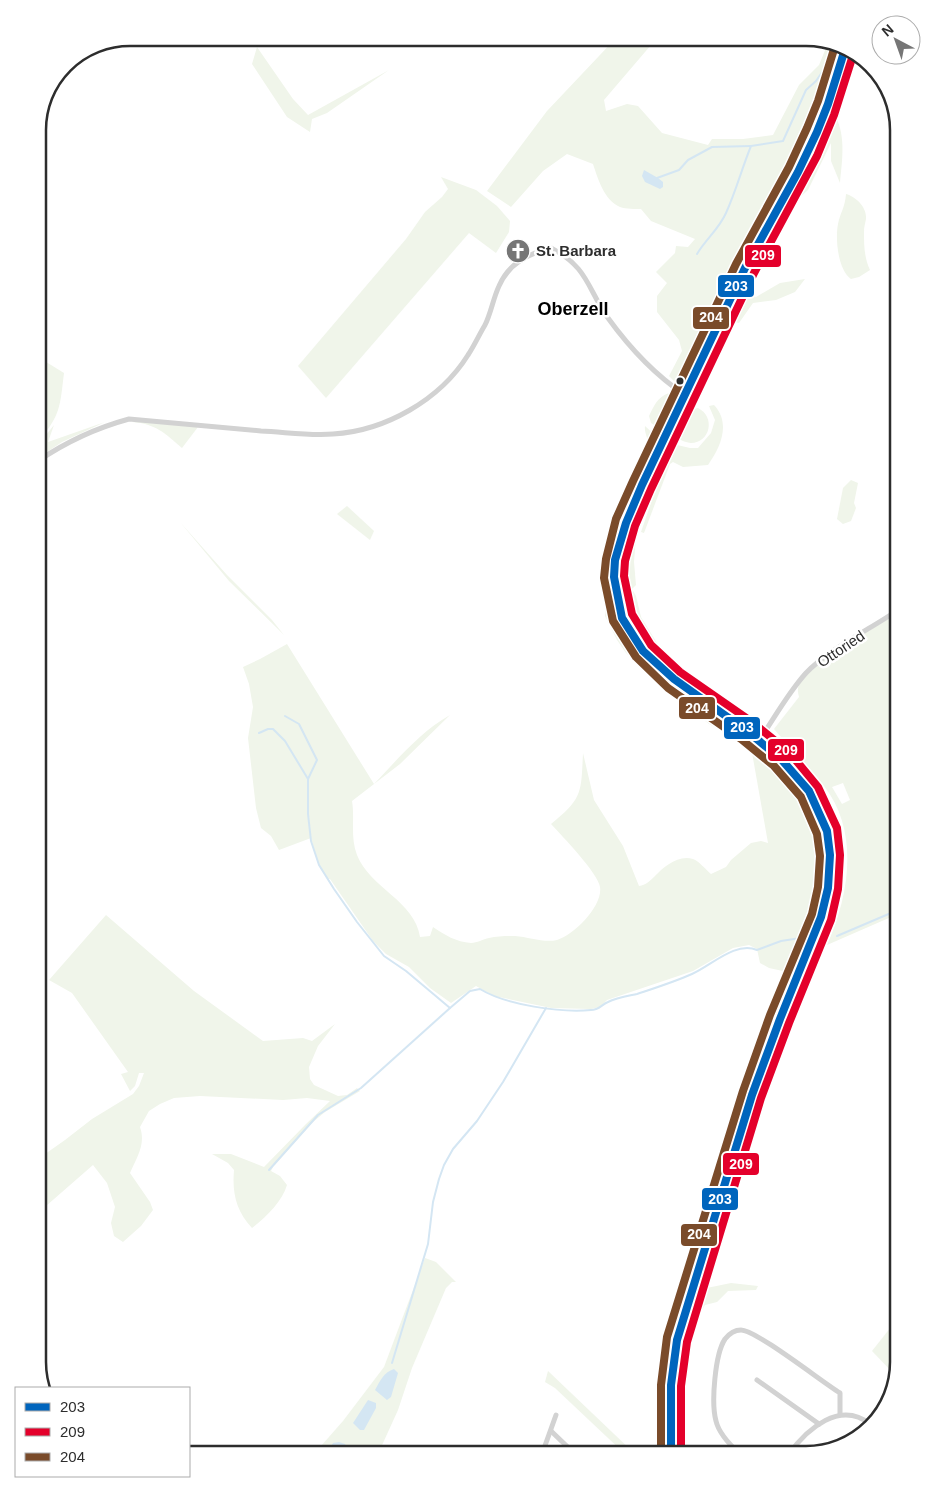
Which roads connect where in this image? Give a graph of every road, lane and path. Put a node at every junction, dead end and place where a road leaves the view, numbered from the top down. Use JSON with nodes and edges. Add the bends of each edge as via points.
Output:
{"nodes":[{"id":1,"x":843,"y":55,"type":"edge"},
{"id":2,"x":685,"y":394,"type":"junction"},
{"id":3,"x":46,"y":456,"type":"edge"},
{"id":4,"x":890,"y":615,"type":"edge"},
{"id":5,"x":760,"y":739,"type":"junction"},
{"id":6,"x":757,"y":1380,"type":"dead end"},
{"id":7,"x":556,"y":1415,"type":"dead end"},
{"id":8,"x":840,"y":1415,"type":"junction"},
{"id":9,"x":865,"y":1421,"type":"edge"},
{"id":10,"x":820,"y":1424,"type":"junction"},
{"id":11,"x":551,"y":1431,"type":"junction"},
{"id":12,"x":545,"y":1446,"type":"edge"},
{"id":13,"x":567,"y":1446,"type":"edge"},
{"id":14,"x":671,"y":1446,"type":"edge"},
{"id":15,"x":732,"y":1446,"type":"edge"},
{"id":16,"x":795,"y":1446,"type":"edge"}],
"edges":[{"from":1,"to":2,"type":"main road","via":[[810,146]]},
{"from":2,"to":3,"type":"street","via":[[668,383],[622,336],[580,269],[551,248],[527,255],[508,271],[468,356],[438,390],[405,414],[387,422],[355,431],[316,435],[129,419],[90,432]]},
{"from":2,"to":5,"type":"main road","via":[[625,525],[614,575],[616,599],[622,619],[645,654],[680,683]]},
{"from":4,"to":5,"type":"street","name":"Ottoried","via":[[808,672]]},
{"from":5,"to":14,"type":"main road","via":[[812,793],[821,813],[828,833],[831,862],[827,897],[764,1061],[677,1340],[671,1385]]},
{"from":6,"to":10,"type":"street"},
{"from":7,"to":11,"type":"street"},
{"from":8,"to":9,"type":"street","via":[[852,1415]]},
{"from":8,"to":10,"type":"street"},
{"from":8,"to":15,"type":"street","via":[[840,1393],[763,1339],[739,1330],[725,1339],[721,1348],[714,1399],[715,1420],[721,1434]]},
{"from":10,"to":16,"type":"street"},
{"from":11,"to":12,"type":"street"},
{"from":11,"to":13,"type":"street"}]}
